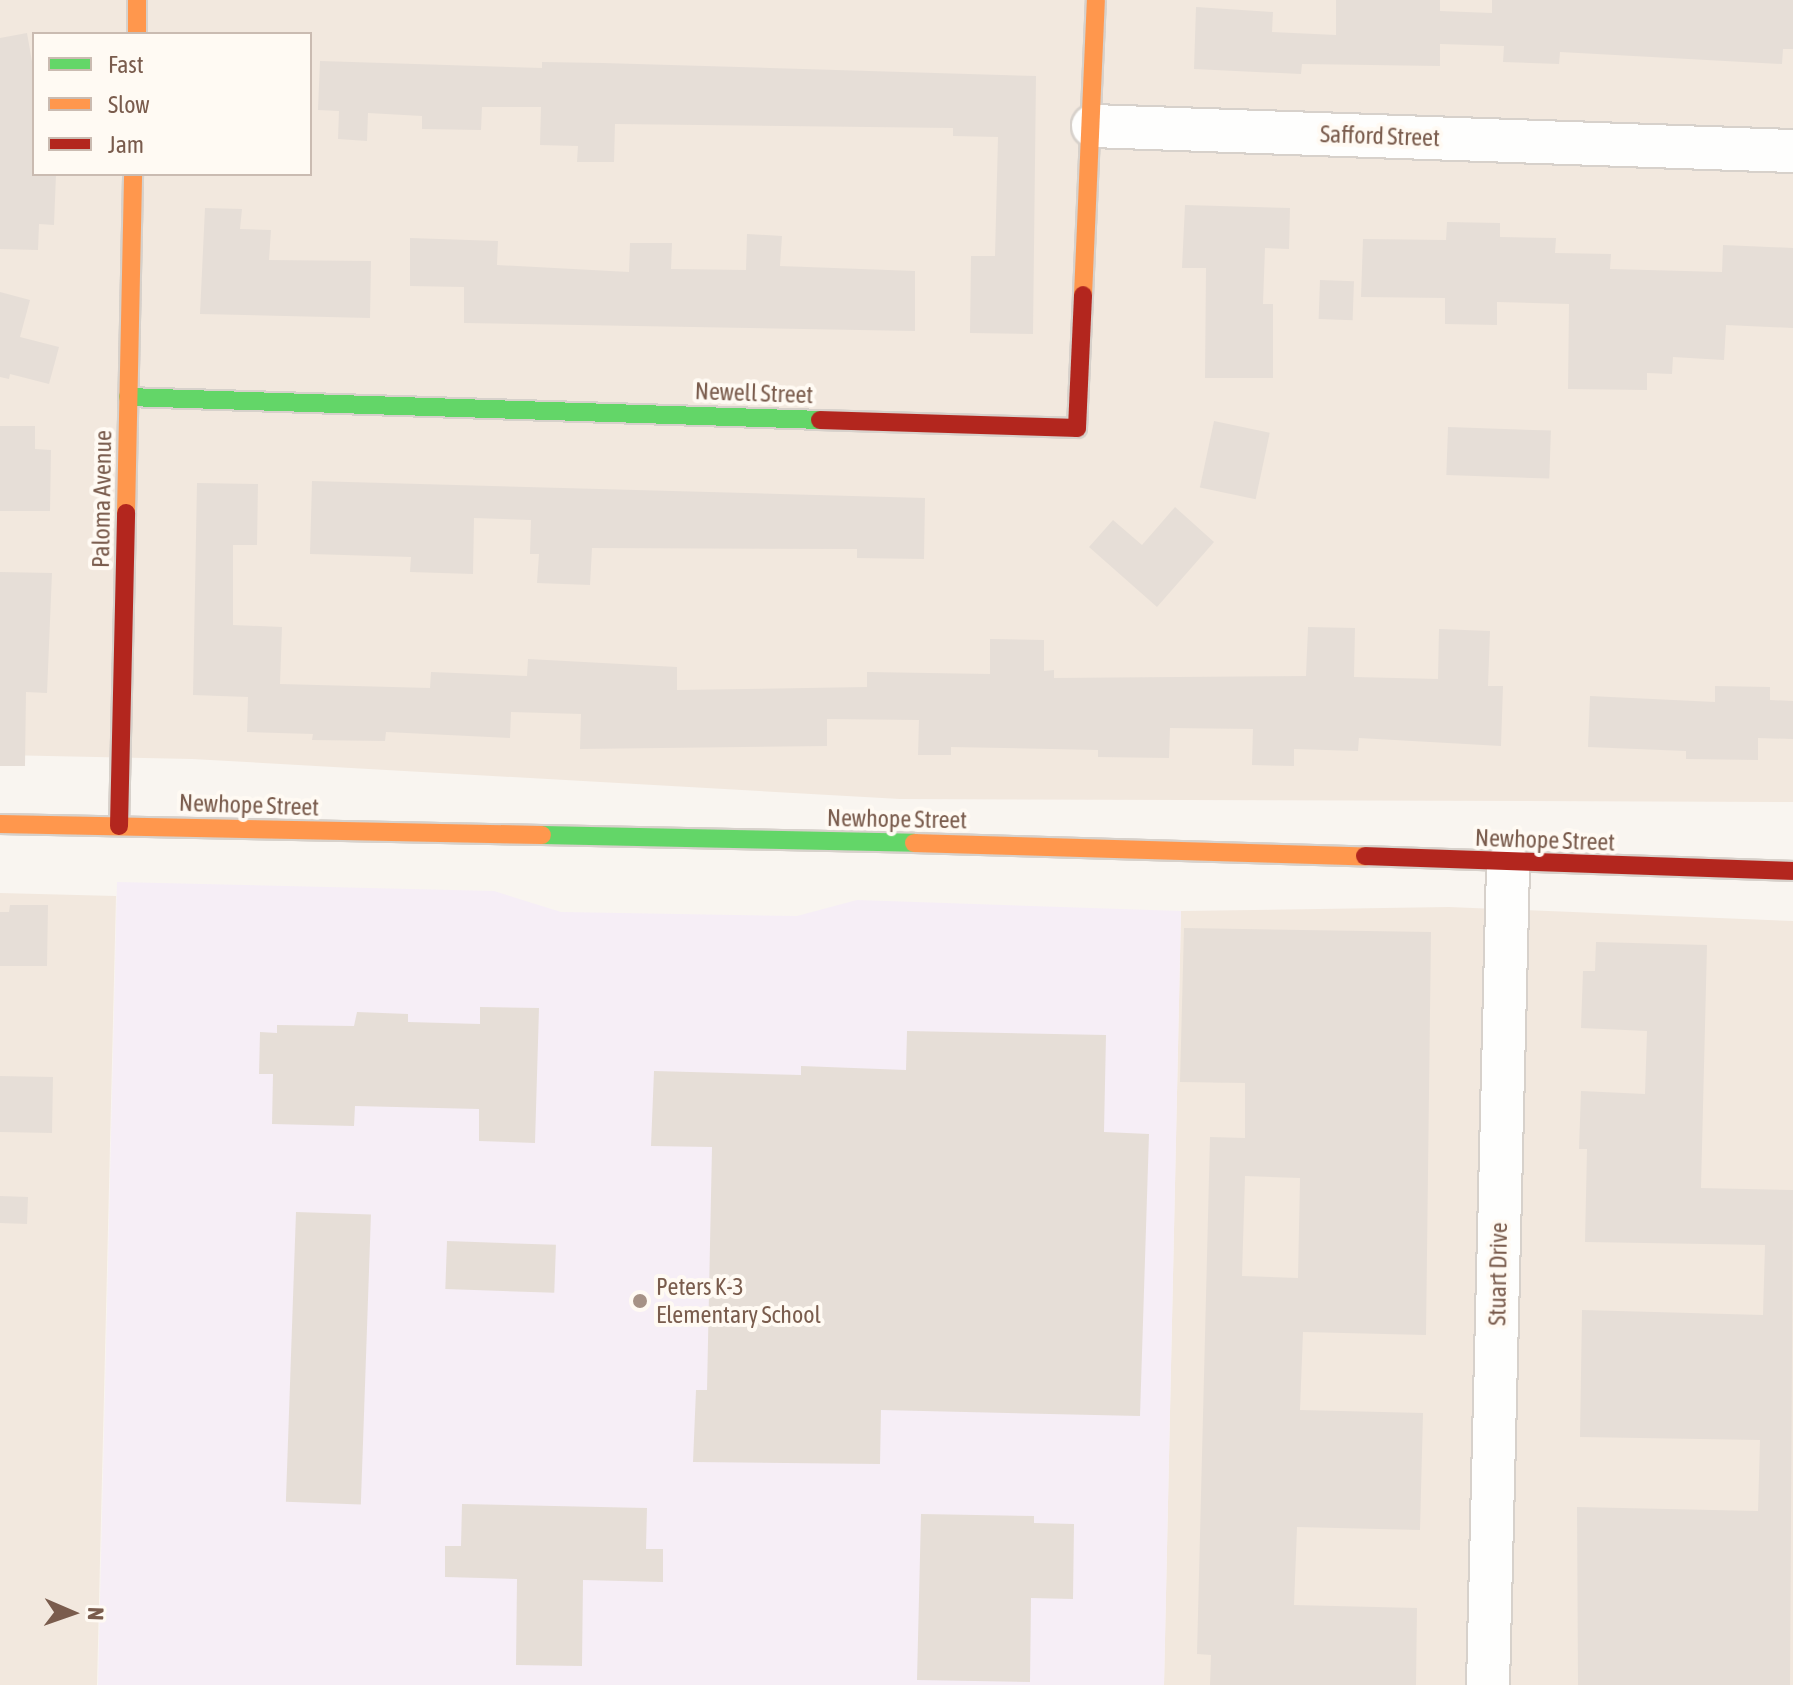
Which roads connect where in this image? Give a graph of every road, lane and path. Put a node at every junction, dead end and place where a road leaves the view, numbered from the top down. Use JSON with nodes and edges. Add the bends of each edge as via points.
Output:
{"nodes":[{"id":1,"x":137,"y":0,"type":"edge"},
{"id":2,"x":1096,"y":0,"type":"edge"},
{"id":3,"x":137,"y":32,"type":"edge"},
{"id":4,"x":1093,"y":126,"type":"junction"},
{"id":5,"x":1793,"y":151,"type":"edge"},
{"id":6,"x":133,"y":176,"type":"edge"},
{"id":7,"x":128,"y":397,"type":"junction"},
{"id":8,"x":0,"y":824,"type":"edge"},
{"id":9,"x":119,"y":826,"type":"junction"},
{"id":10,"x":1508,"y":864,"type":"junction"},
{"id":11,"x":1793,"y":871,"type":"edge"},
{"id":12,"x":1488,"y":1685,"type":"edge"}],
"edges":[{"from":1,"to":3,"type":"street"},
{"from":2,"to":4,"type":"street"},
{"from":4,"to":5,"type":"street","name":"Safford Street"},
{"from":4,"to":7,"type":"street","name":"Newell Street","via":[[1077,428]]},
{"from":6,"to":7,"type":"street","name":"Paloma Avenue"},
{"from":7,"to":9,"type":"street","name":"Paloma Avenue"},
{"from":8,"to":9,"type":"street","name":"Newhope Street"},
{"from":9,"to":10,"type":"street","name":"Newhope Street","via":[[1129,847]]},
{"from":10,"to":11,"type":"street","name":"Newhope Street"},
{"from":10,"to":12,"type":"street","name":"Stuart Drive"}]}
